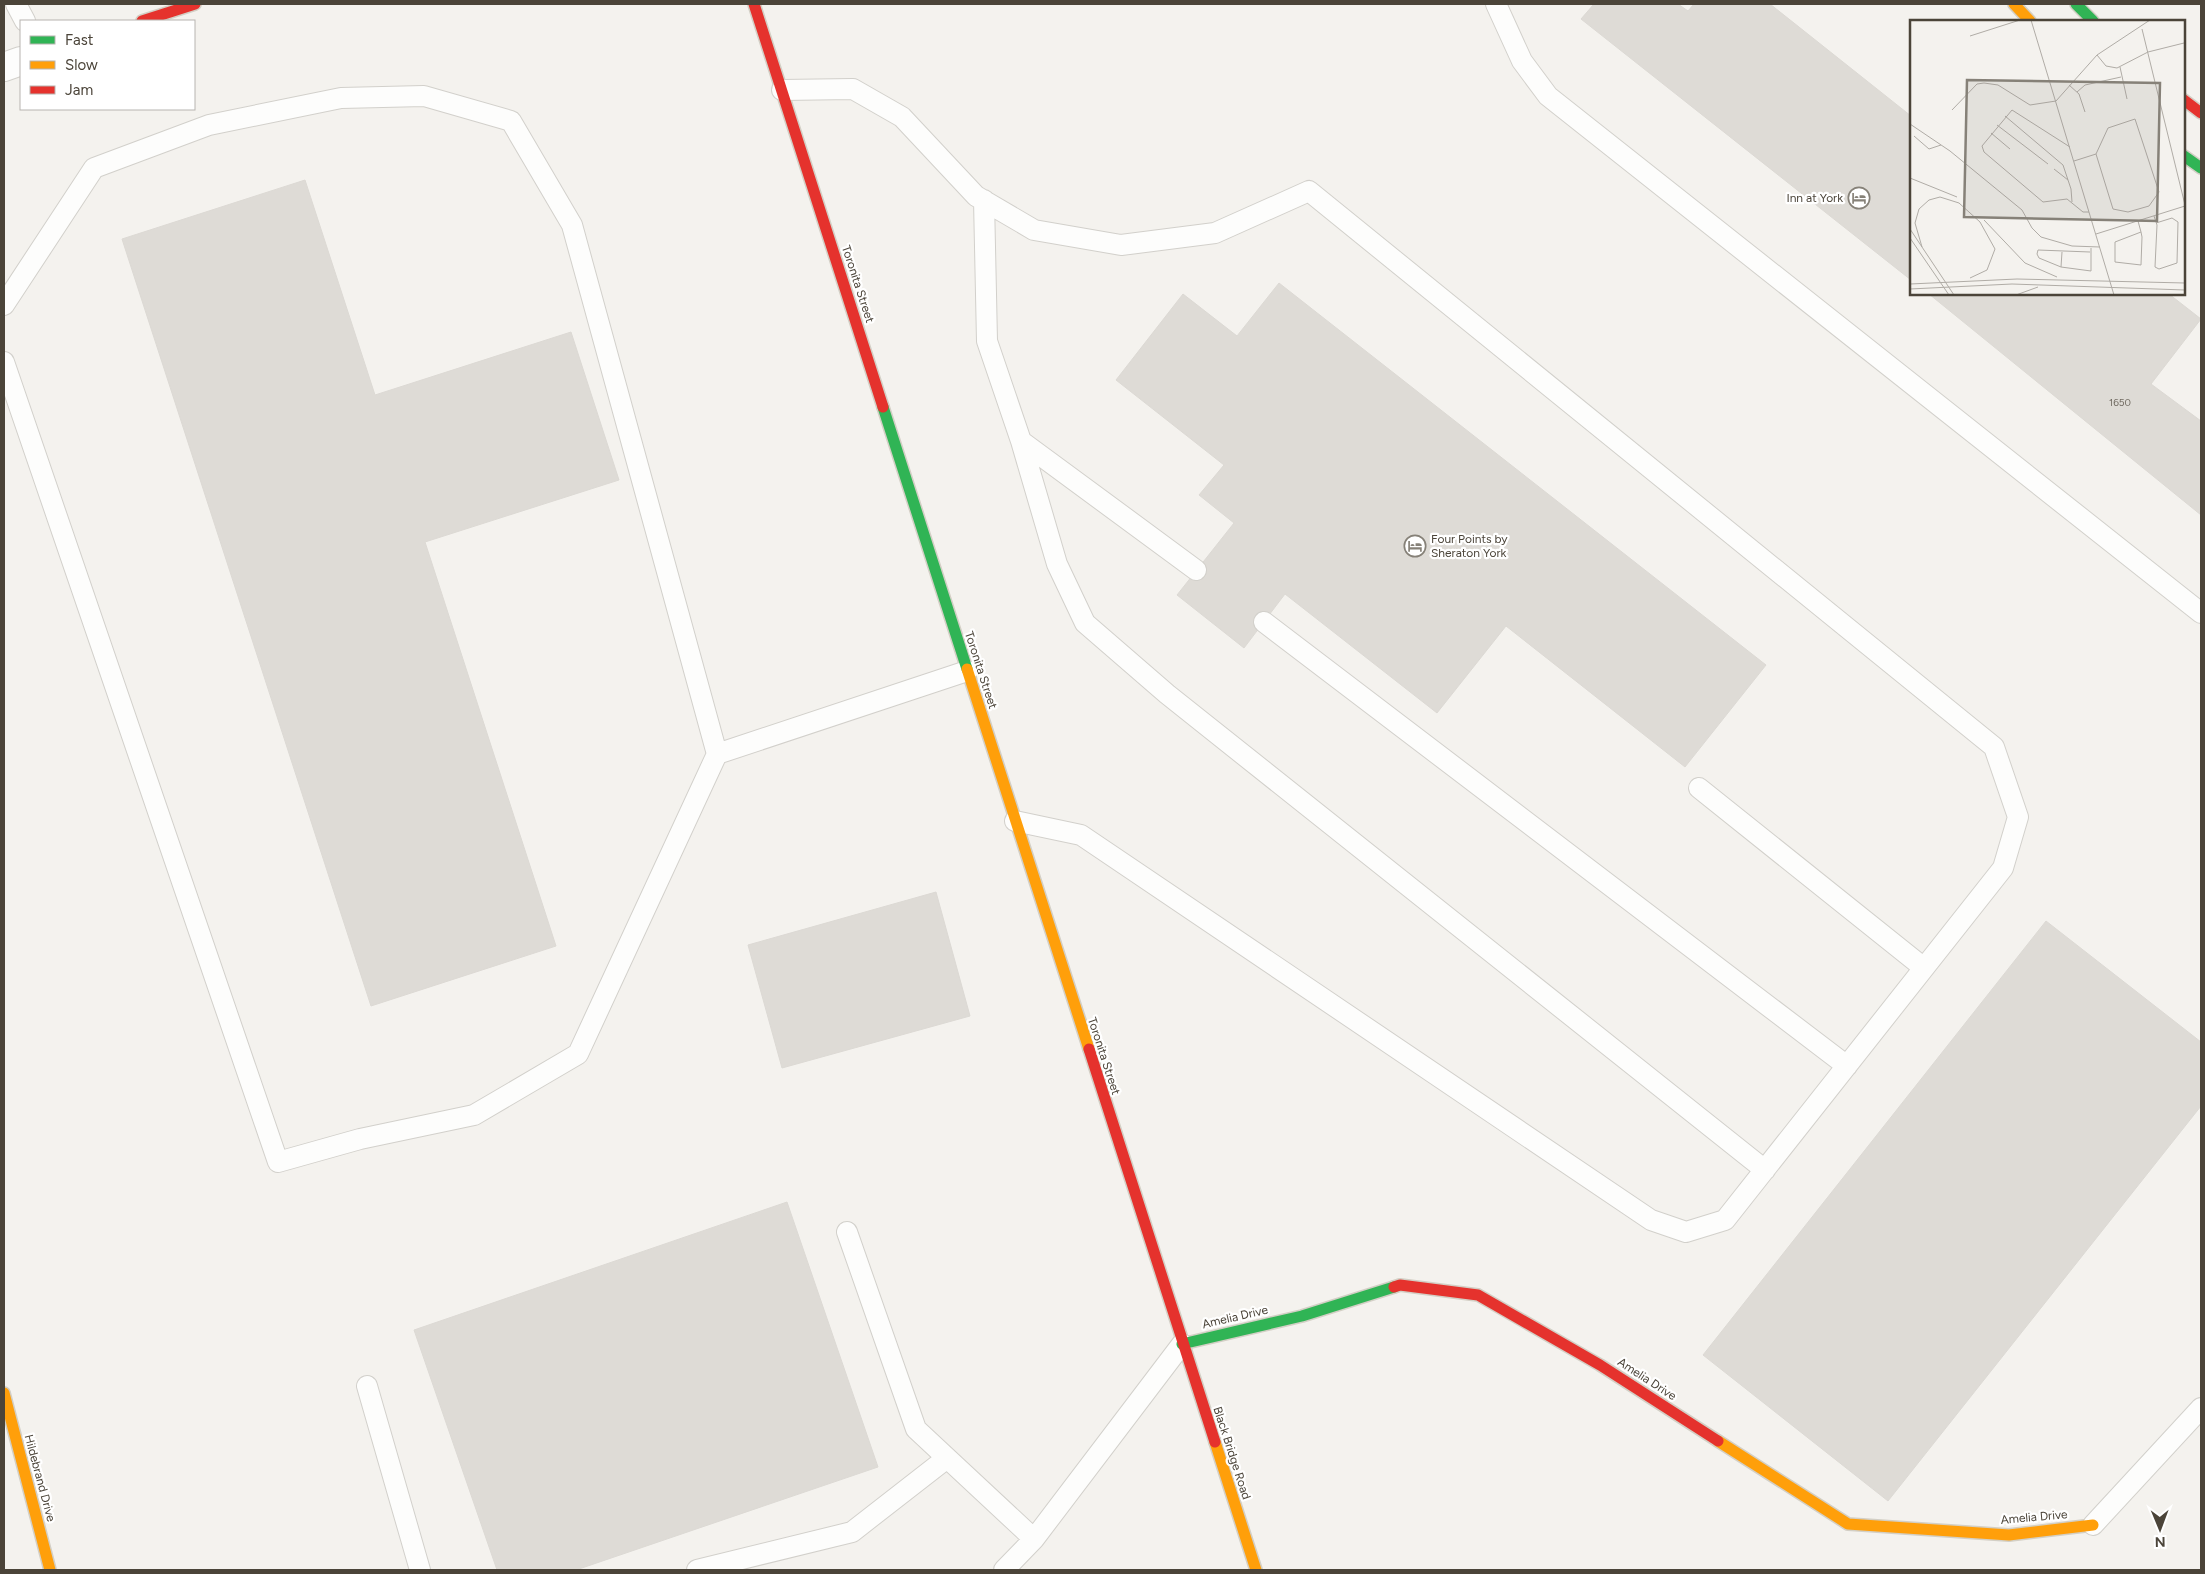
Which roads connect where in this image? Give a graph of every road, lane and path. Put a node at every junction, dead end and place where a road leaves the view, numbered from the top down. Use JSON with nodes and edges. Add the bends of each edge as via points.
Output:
{"nodes":[{"id":1,"x":16,"y":4,"type":"edge"},
{"id":2,"x":195,"y":4,"type":"edge"},
{"id":3,"x":754,"y":4,"type":"edge"},
{"id":4,"x":1496,"y":4,"type":"edge"},
{"id":5,"x":2014,"y":4,"type":"edge"},
{"id":6,"x":2076,"y":4,"type":"edge"},
{"id":7,"x":24,"y":20,"type":"edge"},
{"id":8,"x":145,"y":20,"type":"edge"},
{"id":9,"x":2029,"y":20,"type":"edge"},
{"id":10,"x":2093,"y":20,"type":"edge"},
{"id":11,"x":20,"y":61,"type":"edge"},
{"id":12,"x":4,"y":67,"type":"edge"},
{"id":13,"x":782,"y":90,"type":"junction"},
{"id":14,"x":2185,"y":101,"type":"edge"},
{"id":15,"x":2201,"y":113,"type":"edge"},
{"id":16,"x":2185,"y":157,"type":"edge"},
{"id":17,"x":2201,"y":168,"type":"edge"},
{"id":18,"x":984,"y":200,"type":"junction"},
{"id":19,"x":4,"y":305,"type":"edge"},
{"id":20,"x":4,"y":362,"type":"edge"},
{"id":21,"x":1020,"y":441,"type":"junction"},
{"id":22,"x":1196,"y":570,"type":"dead end"},
{"id":23,"x":2201,"y":613,"type":"edge"},
{"id":24,"x":1264,"y":622,"type":"dead end"},
{"id":25,"x":967,"y":671,"type":"junction"},
{"id":26,"x":717,"y":754,"type":"junction"},
{"id":27,"x":1699,"y":788,"type":"dead end"},
{"id":28,"x":1015,"y":821,"type":"junction"},
{"id":29,"x":1924,"y":968,"type":"junction"},
{"id":30,"x":1847,"y":1066,"type":"junction"},
{"id":31,"x":1765,"y":1170,"type":"junction"},
{"id":32,"x":847,"y":1232,"type":"dead end"},
{"id":33,"x":1182,"y":1344,"type":"junction"},
{"id":34,"x":367,"y":1386,"type":"dead end"},
{"id":35,"x":4,"y":1393,"type":"edge"},
{"id":36,"x":2201,"y":1408,"type":"edge"},
{"id":37,"x":948,"y":1458,"type":"junction"},
{"id":38,"x":2093,"y":1525,"type":"joint"},
{"id":39,"x":1034,"y":1539,"type":"junction"},
{"id":40,"x":50,"y":1570,"type":"edge"},
{"id":41,"x":420,"y":1570,"type":"edge"},
{"id":42,"x":697,"y":1570,"type":"edge"},
{"id":43,"x":1004,"y":1570,"type":"edge"},
{"id":44,"x":1256,"y":1570,"type":"edge"}],
"edges":[{"from":1,"to":7,"type":"lane"},
{"from":2,"to":8,"type":"main road"},
{"from":3,"to":13,"type":"main road","name":"Toronita Street"},
{"from":4,"to":23,"type":"lane","via":[[1522,61],[1548,96]]},
{"from":5,"to":9,"type":"main road"},
{"from":6,"to":10,"type":"main road"},
{"from":11,"to":12,"type":"street"},
{"from":13,"to":18,"type":"lane","via":[[853,89],[902,117],[976,196]]},
{"from":13,"to":25,"type":"main road","name":"Toronita Street"},
{"from":14,"to":15,"type":"main road"},
{"from":16,"to":17,"type":"main road"},
{"from":18,"to":21,"type":"lane","via":[[987,341]]},
{"from":18,"to":29,"type":"lane","via":[[1034,230],[1121,245],[1215,233],[1310,191],[1987,741],[1994,747],[2018,817],[2003,868]]},
{"from":19,"to":26,"type":"lane","via":[[94,168],[209,125],[342,98],[424,96],[510,121],[572,225]]},
{"from":20,"to":26,"type":"lane","via":[[278,1162],[360,1139],[474,1115],[578,1054]]},
{"from":21,"to":22,"type":"lane"},
{"from":21,"to":31,"type":"lane","via":[[1057,564],[1086,623],[1167,694]]},
{"from":24,"to":30,"type":"lane"},
{"from":25,"to":26,"type":"lane"},
{"from":25,"to":28,"type":"main road","name":"Toronita Street"},
{"from":27,"to":29,"type":"lane"},
{"from":28,"to":31,"type":"lane","via":[[1081,836],[1651,1220],[1686,1232],[1726,1220]]},
{"from":28,"to":33,"type":"main road","name":"Toronita Street"},
{"from":29,"to":30,"type":"lane"},
{"from":30,"to":31,"type":"lane"},
{"from":32,"to":37,"type":"lane","via":[[916,1429]]},
{"from":33,"to":38,"type":"main road","name":"Amelia Drive","via":[[1302,1316],[1400,1284],[1478,1295],[1600,1365],[1848,1524],[2009,1535]]},
{"from":33,"to":39,"type":"lane"},
{"from":33,"to":44,"type":"main road","name":"Black Bridge Road"},
{"from":34,"to":41,"type":"lane"},
{"from":35,"to":40,"type":"main road","name":"Hildebrand Drive"},
{"from":36,"to":38,"type":"lane"},
{"from":37,"to":39,"type":"lane"},
{"from":37,"to":42,"type":"lane","via":[[852,1532]]},
{"from":39,"to":43,"type":"lane"}]}
